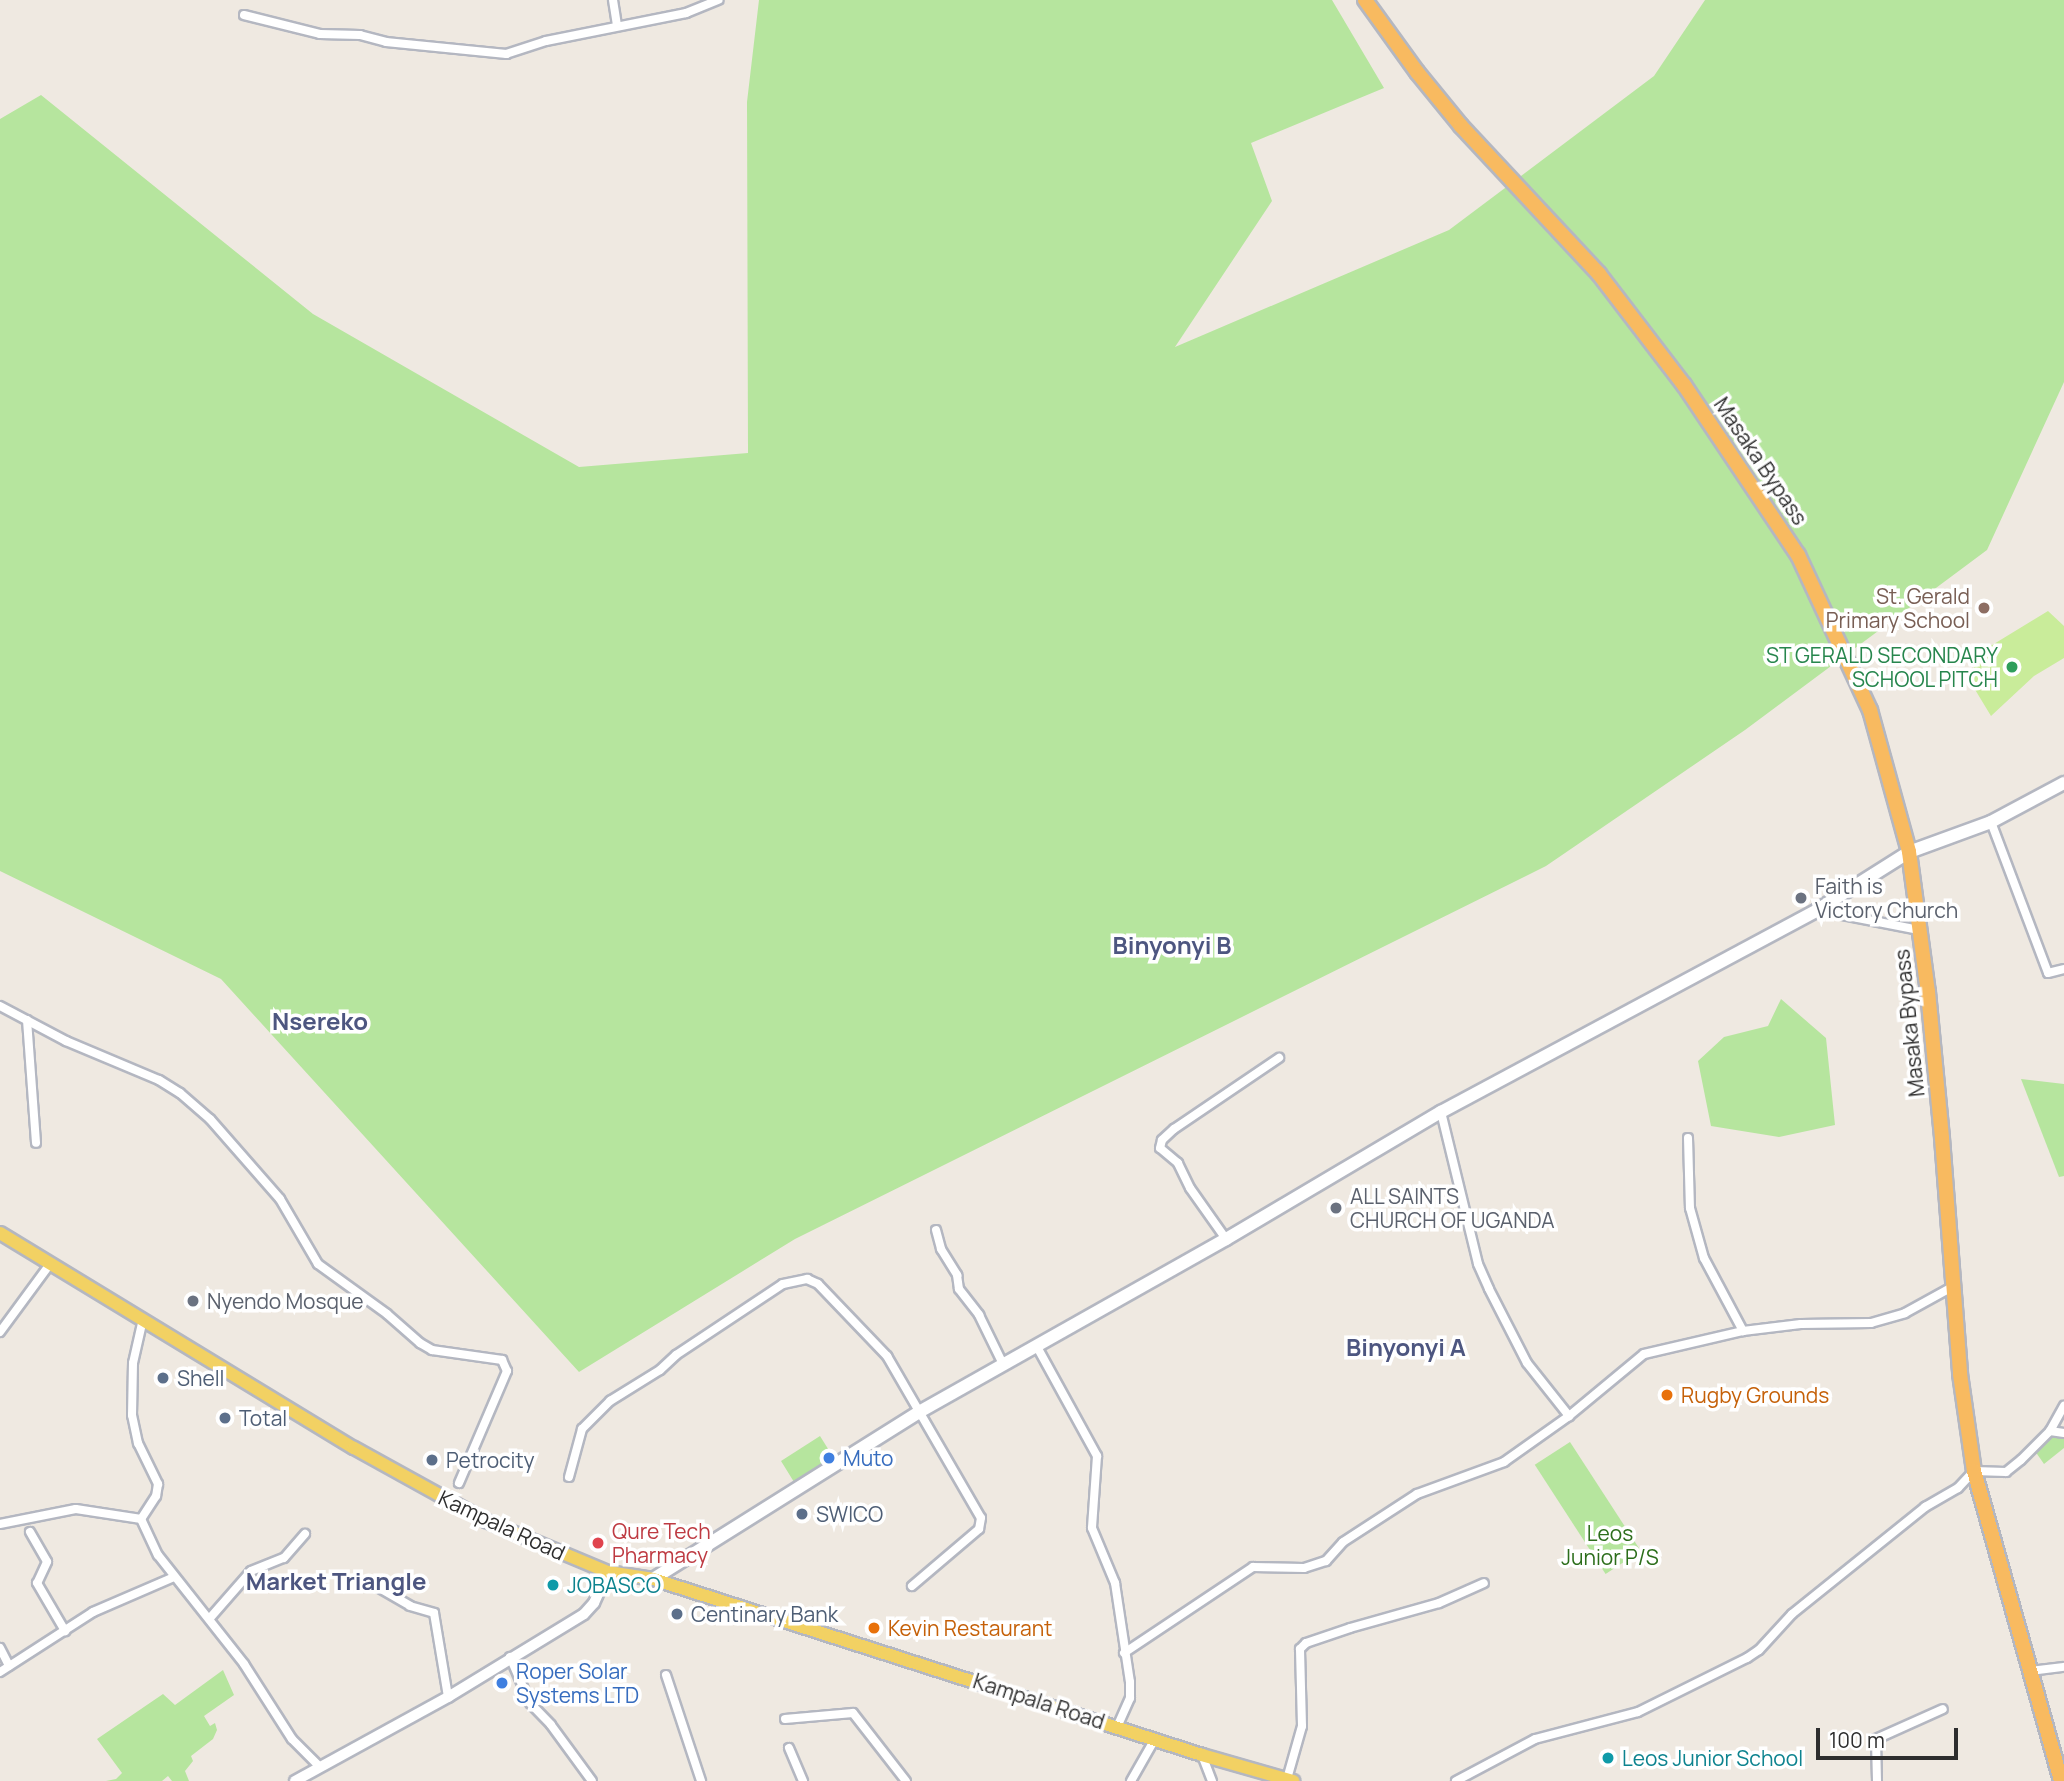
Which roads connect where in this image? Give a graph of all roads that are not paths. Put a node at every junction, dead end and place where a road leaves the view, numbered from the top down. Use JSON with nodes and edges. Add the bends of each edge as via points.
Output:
{"nodes":[{"id":1,"x":613,"y":0,"type":"edge"},
{"id":2,"x":718,"y":0,"type":"edge"},
{"id":3,"x":1365,"y":0,"type":"edge"},
{"id":4,"x":244,"y":15,"type":"dead end"},
{"id":5,"x":617,"y":26,"type":"junction"},
{"id":6,"x":2064,"y":782,"type":"edge"},
{"id":7,"x":1991,"y":822,"type":"junction"},
{"id":8,"x":1909,"y":852,"type":"junction"},
{"id":9,"x":1817,"y":910,"type":"junction"},
{"id":10,"x":1919,"y":930,"type":"junction"},
{"id":11,"x":2064,"y":969,"type":"edge"},
{"id":12,"x":0,"y":1006,"type":"edge"},
{"id":13,"x":27,"y":1020,"type":"junction"},
{"id":14,"x":1279,"y":1058,"type":"dead end"},
{"id":15,"x":1441,"y":1112,"type":"junction"},
{"id":16,"x":1688,"y":1138,"type":"dead end"},
{"id":17,"x":36,"y":1143,"type":"dead end"},
{"id":18,"x":936,"y":1230,"type":"dead end"},
{"id":19,"x":0,"y":1233,"type":"edge"},
{"id":20,"x":1226,"y":1239,"type":"junction"},
{"id":21,"x":50,"y":1264,"type":"junction"},
{"id":22,"x":1954,"y":1286,"type":"junction"},
{"id":23,"x":143,"y":1319,"type":"junction"},
{"id":24,"x":1743,"y":1331,"type":"junction"},
{"id":25,"x":0,"y":1332,"type":"edge"},
{"id":26,"x":1037,"y":1345,"type":"junction"},
{"id":27,"x":1003,"y":1364,"type":"junction"},
{"id":28,"x":2064,"y":1406,"type":"edge"},
{"id":29,"x":919,"y":1412,"type":"junction"},
{"id":30,"x":1569,"y":1416,"type":"junction"},
{"id":31,"x":2050,"y":1431,"type":"junction"},
{"id":32,"x":2064,"y":1433,"type":"edge"},
{"id":33,"x":1974,"y":1471,"type":"junction"},
{"id":34,"x":569,"y":1477,"type":"dead end"},
{"id":35,"x":459,"y":1483,"type":"dead end"},
{"id":36,"x":141,"y":1519,"type":"junction"},
{"id":37,"x":0,"y":1524,"type":"edge"},
{"id":38,"x":30,"y":1532,"type":"dead end"},
{"id":39,"x":305,"y":1534,"type":"dead end"},
{"id":40,"x":608,"y":1572,"type":"junction"},
{"id":41,"x":174,"y":1577,"type":"junction"},
{"id":42,"x":653,"y":1579,"type":"junction"},
{"id":43,"x":1484,"y":1583,"type":"dead end"},
{"id":44,"x":376,"y":1586,"type":"dead end"},
{"id":45,"x":912,"y":1586,"type":"dead end"},
{"id":46,"x":209,"y":1618,"type":"junction"},
{"id":47,"x":65,"y":1631,"type":"junction"},
{"id":48,"x":0,"y":1648,"type":"edge"},
{"id":49,"x":1124,"y":1654,"type":"junction"},
{"id":50,"x":510,"y":1657,"type":"junction"},
{"id":51,"x":9,"y":1666,"type":"junction"},
{"id":52,"x":2064,"y":1667,"type":"edge"},
{"id":53,"x":2029,"y":1671,"type":"junction"},
{"id":54,"x":0,"y":1672,"type":"edge"},
{"id":55,"x":666,"y":1675,"type":"dead end"},
{"id":56,"x":448,"y":1697,"type":"junction"},
{"id":57,"x":1943,"y":1709,"type":"dead end"},
{"id":58,"x":785,"y":1719,"type":"dead end"},
{"id":59,"x":1118,"y":1727,"type":"junction"},
{"id":60,"x":1155,"y":1739,"type":"junction"},
{"id":61,"x":789,"y":1748,"type":"dead end"},
{"id":62,"x":1202,"y":1755,"type":"junction"},
{"id":63,"x":319,"y":1766,"type":"junction"},
{"id":64,"x":1290,"y":1780,"type":"edge"},
{"id":65,"x":295,"y":1781,"type":"edge"},
{"id":66,"x":592,"y":1781,"type":"edge"},
{"id":67,"x":701,"y":1781,"type":"edge"},
{"id":68,"x":803,"y":1781,"type":"edge"},
{"id":69,"x":906,"y":1781,"type":"edge"},
{"id":70,"x":1131,"y":1781,"type":"edge"},
{"id":71,"x":1212,"y":1781,"type":"edge"},
{"id":72,"x":1456,"y":1781,"type":"edge"},
{"id":73,"x":1877,"y":1781,"type":"edge"},
{"id":74,"x":2061,"y":1781,"type":"edge"}],
"edges":[{"from":1,"to":5,"type":"street"},
{"from":2,"to":5,"type":"street","via":[[686,13]]},
{"from":3,"to":8,"type":"highway","name":"Masaka Bypass","via":[[1461,126],[1640,325],[1791,545],[1871,710]]},
{"from":4,"to":5,"type":"street","via":[[320,34],[493,54],[515,53],[546,41]]},
{"from":6,"to":7,"type":"main road"},
{"from":7,"to":8,"type":"main road"},
{"from":7,"to":11,"type":"street","via":[[2048,973]]},
{"from":8,"to":9,"type":"main road"},
{"from":8,"to":10,"type":"highway","name":"Masaka Bypass"},
{"from":9,"to":10,"type":"street"},
{"from":9,"to":15,"type":"main road"},
{"from":10,"to":22,"type":"highway","name":"Masaka Bypass"},
{"from":12,"to":13,"type":"street"},
{"from":13,"to":17,"type":"street"},
{"from":13,"to":35,"type":"street","via":[[180,1093],[210,1119],[281,1199],[318,1264],[419,1343],[432,1350],[502,1360],[507,1371]]},
{"from":14,"to":20,"type":"street","via":[[1162,1140],[1160,1148],[1178,1163]]},
{"from":15,"to":20,"type":"main road"},
{"from":15,"to":30,"type":"street","via":[[1478,1264],[1527,1363]]},
{"from":16,"to":24,"type":"street","via":[[1690,1208],[1704,1258]]},
{"from":18,"to":27,"type":"street","via":[[959,1289],[979,1315]]},
{"from":19,"to":21,"type":"main road","name":"Kampala Road"},
{"from":20,"to":26,"type":"main road"},
{"from":21,"to":23,"type":"main road","name":"Kampala Road"},
{"from":21,"to":25,"type":"street"},
{"from":22,"to":24,"type":"street","via":[[1905,1313],[1871,1323]]},
{"from":22,"to":33,"type":"highway","name":"Masaka Bypass"},
{"from":23,"to":36,"type":"street","via":[[134,1363],[132,1415],[138,1443],[158,1484]]},
{"from":23,"to":40,"type":"main road","name":"Kampala Road","via":[[434,1494]]},
{"from":24,"to":30,"type":"street","via":[[1644,1354]]},
{"from":26,"to":27,"type":"main road"},
{"from":26,"to":49,"type":"street","via":[[1097,1456],[1092,1528],[1115,1583]]},
{"from":27,"to":29,"type":"main road"},
{"from":28,"to":31,"type":"street"},
{"from":29,"to":34,"type":"street","via":[[887,1356],[818,1284],[795,1280],[710,1331],[602,1408],[582,1429]]},
{"from":29,"to":42,"type":"main road"},
{"from":29,"to":45,"type":"street","via":[[981,1524]]},
{"from":30,"to":49,"type":"street","via":[[1504,1462],[1417,1494],[1343,1542],[1326,1561],[1304,1568],[1253,1567]]},
{"from":31,"to":32,"type":"street"},
{"from":31,"to":33,"type":"street","via":[[2006,1472]]},
{"from":33,"to":53,"type":"highway","name":"Masaka Bypass"},
{"from":33,"to":72,"type":"street","via":[[1958,1489],[1925,1507],[1792,1614],[1747,1658],[1638,1712],[1535,1739]]},
{"from":36,"to":37,"type":"street","via":[[76,1509]]},
{"from":36,"to":41,"type":"street"},
{"from":38,"to":47,"type":"street","via":[[47,1562],[37,1583]]},
{"from":39,"to":46,"type":"street","via":[[284,1559],[251,1571]]},
{"from":40,"to":42,"type":"main road","name":"Kampala Road"},
{"from":40,"to":50,"type":"street","via":[[584,1614]]},
{"from":41,"to":46,"type":"street"},
{"from":41,"to":47,"type":"street","via":[[93,1612]]},
{"from":42,"to":59,"type":"main road","name":"Kampala Road"},
{"from":43,"to":64,"type":"street","via":[[1439,1604],[1350,1628],[1300,1649],[1302,1726]]},
{"from":44,"to":56,"type":"street","via":[[410,1606],[434,1613]]},
{"from":46,"to":63,"type":"street","via":[[292,1740]]},
{"from":47,"to":51,"type":"street"},
{"from":48,"to":51,"type":"street"},
{"from":49,"to":59,"type":"street","via":[[1130,1698]]},
{"from":50,"to":56,"type":"street"},
{"from":50,"to":66,"type":"street","via":[[530,1703]]},
{"from":51,"to":54,"type":"street"},
{"from":52,"to":53,"type":"street"},
{"from":53,"to":74,"type":"highway","name":"Masaka Bypass"},
{"from":55,"to":67,"type":"street"},
{"from":56,"to":63,"type":"street"},
{"from":57,"to":73,"type":"street","via":[[1876,1739]]},
{"from":58,"to":69,"type":"street","via":[[853,1713]]},
{"from":59,"to":60,"type":"main road","name":"Kampala Road"},
{"from":60,"to":62,"type":"main road","name":"Kampala Road"},
{"from":60,"to":70,"type":"street"},
{"from":61,"to":68,"type":"street"},
{"from":62,"to":64,"type":"main road","name":"Kampala Road"},
{"from":62,"to":71,"type":"street"},
{"from":63,"to":65,"type":"street"}]}
